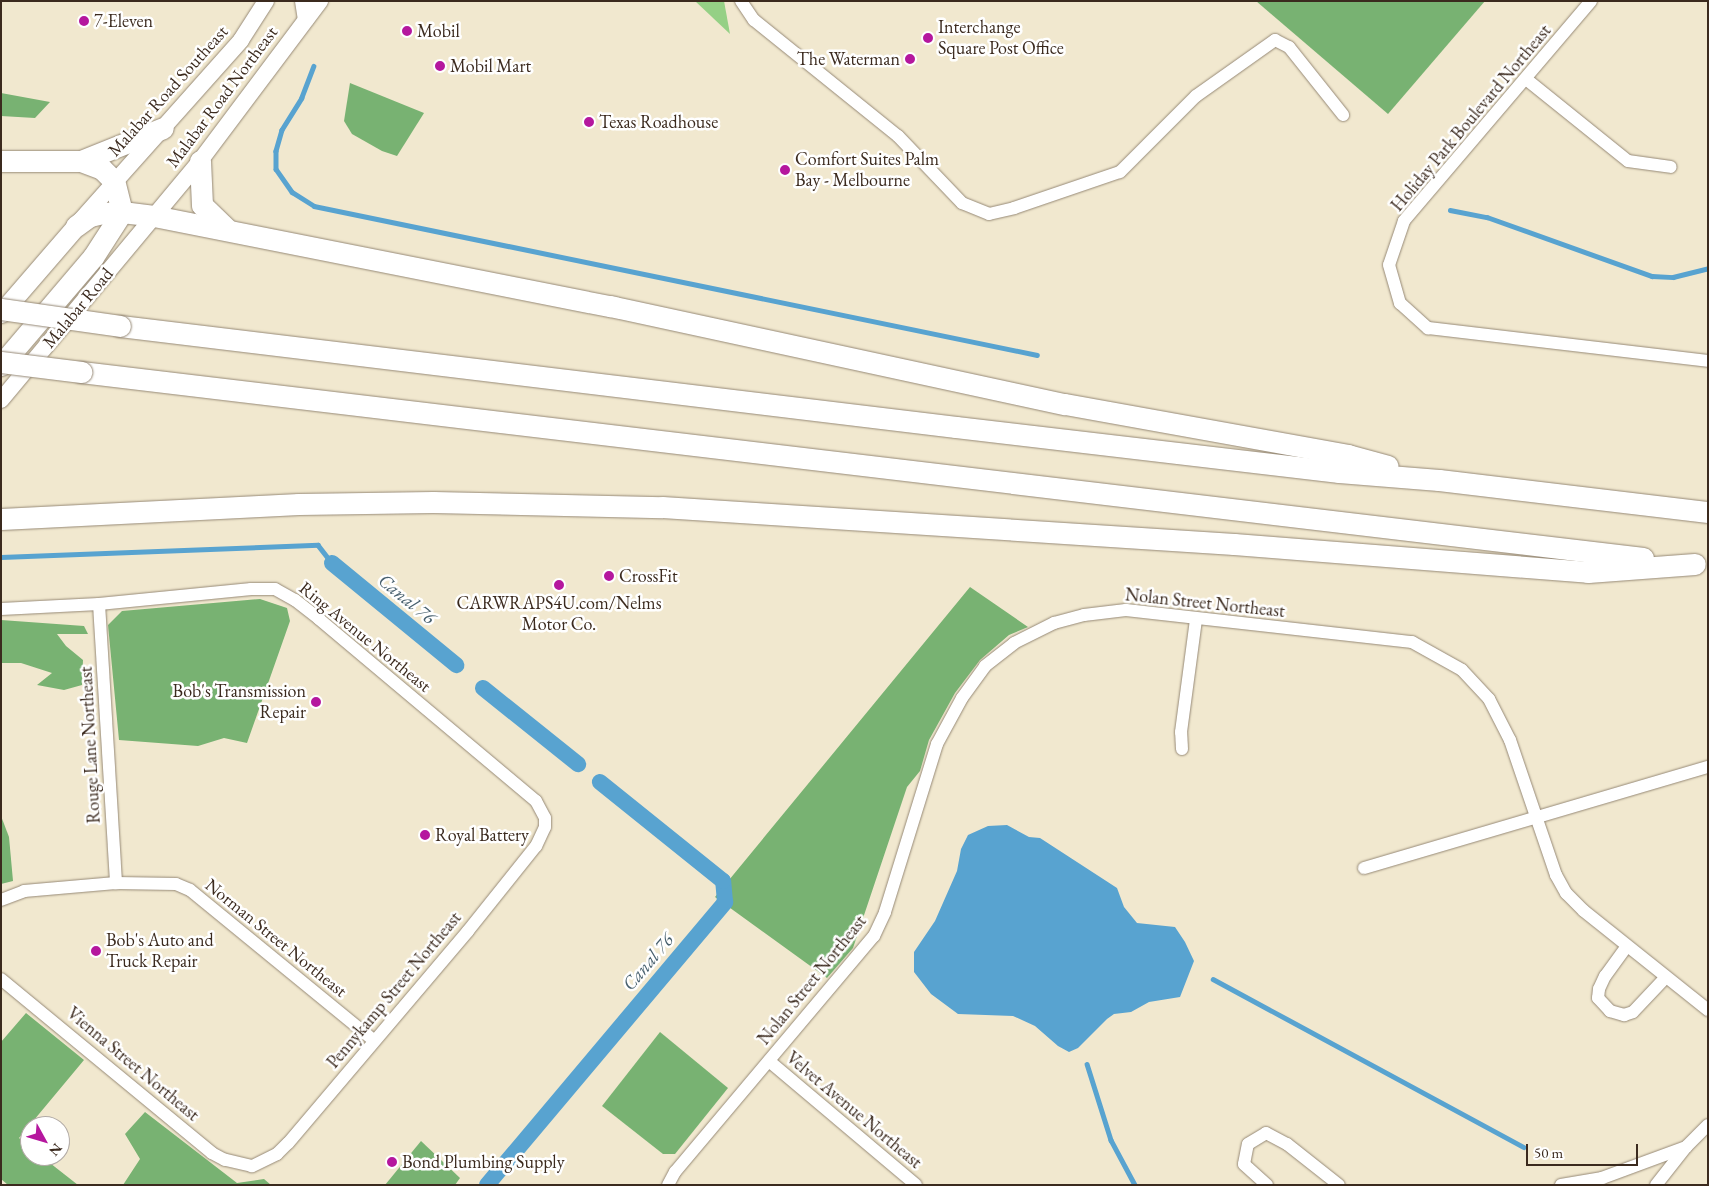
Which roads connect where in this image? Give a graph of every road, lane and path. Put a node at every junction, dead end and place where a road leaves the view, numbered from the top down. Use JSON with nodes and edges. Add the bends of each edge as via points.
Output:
{"nodes":[{"id":1,"x":266,"y":1,"type":"edge"},
{"id":2,"x":303,"y":1,"type":"edge"},
{"id":3,"x":320,"y":1,"type":"edge"},
{"id":4,"x":740,"y":1,"type":"edge"},
{"id":5,"x":1591,"y":1,"type":"edge"},
{"id":6,"x":306,"y":19,"type":"junction"},
{"id":7,"x":1526,"y":80,"type":"junction"},
{"id":8,"x":1343,"y":115,"type":"dead end"},
{"id":9,"x":163,"y":128,"type":"junction"},
{"id":10,"x":81,"y":160,"type":"junction"},
{"id":11,"x":1,"y":161,"type":"edge"},
{"id":12,"x":200,"y":161,"type":"junction"},
{"id":13,"x":1671,"y":167,"type":"dead end"},
{"id":14,"x":114,"y":182,"type":"junction"},
{"id":15,"x":122,"y":212,"type":"junction"},
{"id":16,"x":154,"y":216,"type":"junction"},
{"id":17,"x":76,"y":226,"type":"junction"},
{"id":18,"x":228,"y":230,"type":"junction"},
{"id":19,"x":1,"y":311,"type":"edge"},
{"id":20,"x":1708,"y":361,"type":"edge"},
{"id":21,"x":1,"y":363,"type":"edge"},
{"id":22,"x":1,"y":400,"type":"edge"},
{"id":23,"x":1439,"y":480,"type":"junction"},
{"id":24,"x":1708,"y":512,"type":"edge"},
{"id":25,"x":1,"y":519,"type":"edge"},
{"id":26,"x":1701,"y":565,"type":"edge"},
{"id":27,"x":99,"y":604,"type":"junction"},
{"id":28,"x":1,"y":609,"type":"edge"},
{"id":29,"x":1196,"y":619,"type":"junction"},
{"id":30,"x":1182,"y":748,"type":"dead end"},
{"id":31,"x":1708,"y":767,"type":"edge"},
{"id":32,"x":545,"y":818,"type":"joint"},
{"id":33,"x":1537,"y":818,"type":"junction"},
{"id":34,"x":1364,"y":868,"type":"dead end"},
{"id":35,"x":116,"y":883,"type":"junction"},
{"id":36,"x":1,"y":900,"type":"edge"},
{"id":37,"x":1627,"y":946,"type":"junction"},
{"id":38,"x":1666,"y":977,"type":"junction"},
{"id":39,"x":1,"y":979,"type":"edge"},
{"id":40,"x":1708,"y":1010,"type":"edge"},
{"id":41,"x":373,"y":1040,"type":"junction"},
{"id":42,"x":768,"y":1061,"type":"junction"},
{"id":43,"x":1708,"y":1125,"type":"edge"},
{"id":44,"x":1686,"y":1147,"type":"junction"},
{"id":45,"x":248,"y":1165,"type":"joint"},
{"id":46,"x":668,"y":1185,"type":"edge"},
{"id":47,"x":916,"y":1185,"type":"edge"},
{"id":48,"x":1267,"y":1185,"type":"edge"},
{"id":49,"x":1339,"y":1185,"type":"edge"},
{"id":50,"x":1561,"y":1185,"type":"edge"},
{"id":51,"x":1656,"y":1185,"type":"edge"}],
"edges":[{"from":1,"to":9,"type":"main road","name":"Malabar Road Southeast","via":[[241,40]]},
{"from":2,"to":6,"type":"main road"},
{"from":3,"to":6,"type":"main road","name":"Malabar Road Northeast"},
{"from":4,"to":8,"type":"street","via":[[754,20],[898,136],[962,203],[989,214],[1120,172],[1196,96],[1275,40],[1289,47]]},
{"from":5,"to":7,"type":"street","name":"Holiday Park Boulevard Northeast"},
{"from":6,"to":12,"type":"main road","name":"Malabar Road Northeast"},
{"from":7,"to":13,"type":"street","via":[[1628,161]]},
{"from":7,"to":20,"type":"street","name":"Holiday Park Boulevard Northeast","via":[[1404,221],[1389,266],[1400,303],[1428,328]]},
{"from":9,"to":10,"type":"highway"},
{"from":9,"to":14,"type":"main road","name":"Malabar Road Southeast"},
{"from":10,"to":11,"type":"highway"},
{"from":10,"to":14,"type":"highway","via":[[102,168]]},
{"from":12,"to":16,"type":"main road","name":"Malabar Road Northeast"},
{"from":12,"to":18,"type":"highway","via":[[202,205]]},
{"from":14,"to":15,"type":"highway"},
{"from":14,"to":17,"type":"main road"},
{"from":15,"to":16,"type":"highway"},
{"from":15,"to":17,"type":"highway","via":[[90,216]]},
{"from":15,"to":21,"type":"highway","via":[[93,257]]},
{"from":16,"to":18,"type":"highway"},
{"from":16,"to":22,"type":"main road","name":"Malabar Road"},
{"from":17,"to":19,"type":"main road"},
{"from":18,"to":23,"type":"highway","via":[[610,306],[1065,404],[1348,455]]},
{"from":19,"to":23,"type":"highway","bridge":true,"via":[[1339,472]]},
{"from":21,"to":26,"type":"highway","bridge":true},
{"from":23,"to":24,"type":"highway"},
{"from":25,"to":26,"type":"highway","via":[[299,504],[433,502],[662,506],[1234,544],[1588,572]]},
{"from":27,"to":28,"type":"street","name":"Ring Avenue Northeast"},
{"from":27,"to":32,"type":"street","name":"Ring Avenue Northeast","via":[[251,588],[275,589],[319,619],[536,801]]},
{"from":27,"to":35,"type":"street","name":"Rouge Lane Northeast"},
{"from":29,"to":30,"type":"street","via":[[1181,732]]},
{"from":29,"to":33,"type":"street","name":"Nolan Street Northeast","via":[[1412,642],[1462,670],[1490,699],[1510,740]]},
{"from":29,"to":42,"type":"street","name":"Nolan Street Northeast","via":[[1126,610],[1084,615],[1054,623],[1014,642],[985,666],[962,698],[937,744],[885,912],[874,936]]},
{"from":31,"to":33,"type":"street"},
{"from":32,"to":41,"type":"street","name":"Pennykamp Street Northeast","via":[[546,826],[536,846],[468,931]]},
{"from":33,"to":34,"type":"street"},
{"from":33,"to":37,"type":"street","name":"Nolan Street Northeast","via":[[1556,875],[1566,893]]},
{"from":35,"to":36,"type":"street","name":"Norman Street Northeast","via":[[24,891]]},
{"from":35,"to":41,"type":"street","name":"Norman Street Northeast","via":[[176,884],[190,890]]},
{"from":37,"to":38,"type":"street","name":"Nolan Street Northeast"},
{"from":37,"to":38,"type":"street","via":[[1599,989],[1598,998],[1610,1011],[1624,1015],[1634,1012]]},
{"from":38,"to":40,"type":"street","name":"Nolan Street Northeast"},
{"from":39,"to":45,"type":"street","name":"Vienna Street Northeast","via":[[212,1153],[225,1160]]},
{"from":41,"to":45,"type":"street","name":"Pennykamp Street Northeast","via":[[277,1154]]},
{"from":42,"to":46,"type":"street","name":"Nolan Street Northeast","via":[[675,1172]]},
{"from":42,"to":47,"type":"street","name":"Velvet Avenue Northeast"},
{"from":43,"to":44,"type":"street"},
{"from":44,"to":50,"type":"street","via":[[1602,1178]]},
{"from":44,"to":51,"type":"street"},
{"from":48,"to":49,"type":"street","via":[[1244,1164],[1248,1144],[1266,1133],[1287,1144]]}]}
